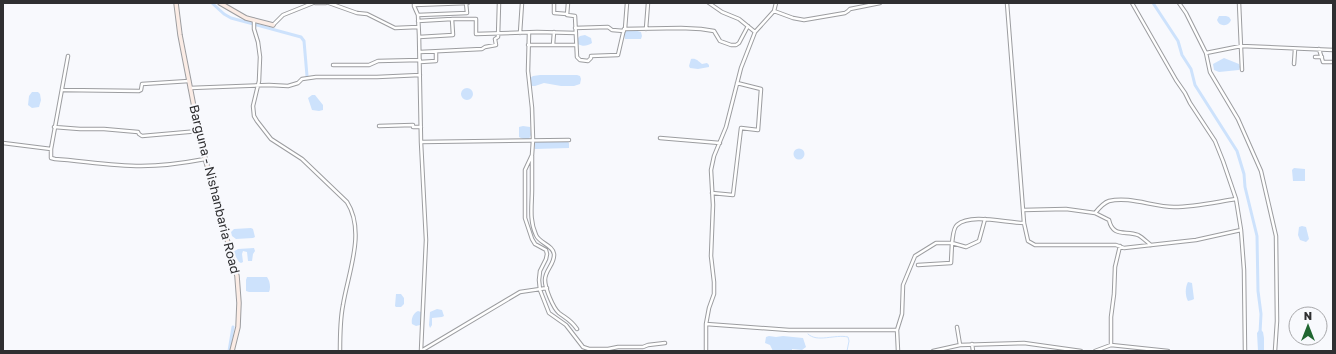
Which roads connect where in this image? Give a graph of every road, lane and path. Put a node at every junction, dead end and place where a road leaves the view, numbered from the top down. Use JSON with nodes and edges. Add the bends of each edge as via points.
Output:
{"nodes":[{"id":1,"x":176,"y":3,"type":"edge"},
{"id":2,"x":220,"y":3,"type":"edge"},
{"id":3,"x":314,"y":3,"type":"edge"},
{"id":4,"x":326,"y":3,"type":"edge"},
{"id":5,"x":329,"y":3,"type":"edge"},
{"id":6,"x":467,"y":3,"type":"edge"},
{"id":7,"x":499,"y":3,"type":"edge"},
{"id":8,"x":522,"y":3,"type":"edge"},
{"id":9,"x":554,"y":3,"type":"edge"},
{"id":10,"x":568,"y":3,"type":"edge"},
{"id":11,"x":627,"y":3,"type":"edge"},
{"id":12,"x":648,"y":3,"type":"edge"},
{"id":13,"x":709,"y":3,"type":"edge"},
{"id":14,"x":776,"y":3,"type":"edge"},
{"id":15,"x":880,"y":3,"type":"edge"},
{"id":16,"x":1007,"y":3,"type":"edge"},
{"id":17,"x":1132,"y":3,"type":"edge"},
{"id":18,"x":1180,"y":3,"type":"edge"},
{"id":19,"x":1239,"y":3,"type":"edge"},
{"id":20,"x":414,"y":4,"type":"edge"},
{"id":21,"x":774,"y":11,"type":"junction"},
{"id":22,"x":567,"y":14,"type":"junction"},
{"id":23,"x":418,"y":15,"type":"junction"},
{"id":24,"x":452,"y":19,"type":"junction"},
{"id":25,"x":253,"y":20,"type":"junction"},
{"id":26,"x":418,"y":21,"type":"junction"},
{"id":27,"x":273,"y":25,"type":"joint"},
{"id":28,"x":748,"y":26,"type":"junction"},
{"id":29,"x":418,"y":27,"type":"junction"},
{"id":30,"x":575,"y":28,"type":"junction"},
{"id":31,"x":646,"y":28,"type":"junction"},
{"id":32,"x":624,"y":30,"type":"junction"},
{"id":33,"x":554,"y":32,"type":"junction"},
{"id":34,"x":755,"y":32,"type":"junction"},
{"id":35,"x":520,"y":33,"type":"junction"},
{"id":36,"x":529,"y":33,"type":"junction"},
{"id":37,"x":576,"y":33,"type":"junction"},
{"id":38,"x":498,"y":34,"type":"junction"},
{"id":39,"x":419,"y":37,"type":"junction"},
{"id":40,"x":528,"y":45,"type":"junction"},
{"id":41,"x":553,"y":45,"type":"junction"},
{"id":42,"x":576,"y":45,"type":"junction"},
{"id":43,"x":1241,"y":46,"type":"junction"},
{"id":44,"x":1295,"y":49,"type":"junction"},
{"id":45,"x":1318,"y":49,"type":"junction"},
{"id":46,"x":1333,"y":50,"type":"edge"},
{"id":47,"x":420,"y":52,"type":"junction"},
{"id":48,"x":436,"y":52,"type":"junction"},
{"id":49,"x":1206,"y":53,"type":"junction"},
{"id":50,"x":68,"y":56,"type":"dead end"},
{"id":51,"x":1315,"y":57,"type":"dead end"},
{"id":52,"x":1322,"y":57,"type":"junction"},
{"id":53,"x":420,"y":61,"type":"junction"},
{"id":54,"x":1333,"y":62,"type":"edge"},
{"id":55,"x":1294,"y":64,"type":"dead end"},
{"id":56,"x":333,"y":65,"type":"dead end"},
{"id":57,"x":1242,"y":70,"type":"dead end"},
{"id":58,"x":420,"y":75,"type":"junction"},
{"id":59,"x":189,"y":81,"type":"junction"},
{"id":60,"x":737,"y":83,"type":"junction"},
{"id":61,"x":257,"y":85,"type":"junction"},
{"id":62,"x":190,"y":88,"type":"junction"},
{"id":63,"x":63,"y":90,"type":"junction"},
{"id":64,"x":379,"y":126,"type":"dead end"},
{"id":65,"x":421,"y":126,"type":"junction"},
{"id":66,"x":54,"y":127,"type":"junction"},
{"id":67,"x":199,"y":132,"type":"junction"},
{"id":68,"x":660,"y":138,"type":"dead end"},
{"id":69,"x":533,"y":140,"type":"junction"},
{"id":70,"x":569,"y":140,"type":"dead end"},
{"id":71,"x":421,"y":142,"type":"junction"},
{"id":72,"x":3,"y":143,"type":"edge"},
{"id":73,"x":720,"y":143,"type":"junction"},
{"id":74,"x":51,"y":149,"type":"junction"},
{"id":75,"x":532,"y":155,"type":"junction"},
{"id":76,"x":205,"y":159,"type":"junction"},
{"id":77,"x":712,"y":193,"type":"junction"},
{"id":78,"x":1236,"y":199,"type":"junction"},
{"id":79,"x":1023,"y":210,"type":"junction"},
{"id":80,"x":1095,"y":213,"type":"junction"},
{"id":81,"x":985,"y":219,"type":"junction"},
{"id":82,"x":1024,"y":223,"type":"junction"},
{"id":83,"x":1241,"y":230,"type":"junction"},
{"id":84,"x":952,"y":243,"type":"junction"},
{"id":85,"x":1151,"y":245,"type":"junction"},
{"id":86,"x":1120,"y":246,"type":"junction"},
{"id":87,"x":918,"y":265,"type":"dead end"},
{"id":88,"x":547,"y":288,"type":"junction"},
{"id":89,"x":540,"y":290,"type":"junction"},
{"id":90,"x":706,"y":324,"type":"junction"},
{"id":91,"x":958,"y":327,"type":"dead end"},
{"id":92,"x":577,"y":329,"type":"dead end"},
{"id":93,"x":897,"y":330,"type":"junction"},
{"id":94,"x":665,"y":343,"type":"dead end"},
{"id":95,"x":972,"y":344,"type":"junction"},
{"id":96,"x":960,"y":345,"type":"junction"},
{"id":97,"x":1111,"y":345,"type":"junction"},
{"id":98,"x":232,"y":351,"type":"edge"},
{"id":99,"x":340,"y":351,"type":"edge"},
{"id":100,"x":421,"y":351,"type":"edge"},
{"id":101,"x":706,"y":351,"type":"edge"},
{"id":102,"x":898,"y":351,"type":"edge"},
{"id":103,"x":933,"y":351,"type":"edge"},
{"id":104,"x":973,"y":351,"type":"edge"},
{"id":105,"x":1081,"y":351,"type":"edge"},
{"id":106,"x":1095,"y":351,"type":"edge"},
{"id":107,"x":1168,"y":351,"type":"edge"},
{"id":108,"x":1245,"y":351,"type":"edge"},
{"id":109,"x":1275,"y":351,"type":"edge"}],
"edges":[{"from":1,"to":59,"type":"street","name":"Barguna - Nishanbaria Road"},
{"from":2,"to":25,"type":"street"},
{"from":3,"to":4,"type":"street"},
{"from":3,"to":27,"type":"street","via":[[283,15]]},
{"from":5,"to":29,"type":"street","via":[[367,14],[395,28]]},
{"from":6,"to":20,"type":"street"},
{"from":6,"to":23,"type":"street","via":[[467,13]]},
{"from":7,"to":38,"type":"street"},
{"from":8,"to":35,"type":"street"},
{"from":9,"to":22,"type":"street","via":[[554,13]]},
{"from":10,"to":22,"type":"street"},
{"from":11,"to":32,"type":"street"},
{"from":12,"to":31,"type":"street"},
{"from":13,"to":28,"type":"street"},
{"from":14,"to":21,"type":"street"},
{"from":15,"to":21,"type":"street","via":[[804,20]]},
{"from":16,"to":79,"type":"street"},
{"from":17,"to":78,"type":"street","via":[[1215,141]]},
{"from":18,"to":49,"type":"street"},
{"from":19,"to":43,"type":"street"},
{"from":20,"to":23,"type":"street"},
{"from":21,"to":34,"type":"street"},
{"from":22,"to":30,"type":"street","via":[[575,16]]},
{"from":23,"to":26,"type":"street"},
{"from":24,"to":26,"type":"street"},
{"from":24,"to":38,"type":"street","via":[[476,19],[476,34]]},
{"from":24,"to":39,"type":"street","via":[[453,35]]},
{"from":25,"to":27,"type":"street"},
{"from":25,"to":61,"type":"street","via":[[260,57]]},
{"from":26,"to":29,"type":"street"},
{"from":28,"to":31,"type":"street","via":[[736,45],[720,41],[714,31]]},
{"from":28,"to":34,"type":"street"},
{"from":29,"to":39,"type":"street"},
{"from":30,"to":32,"type":"street","via":[[608,27],[612,30]]},
{"from":30,"to":37,"type":"street"},
{"from":31,"to":32,"type":"street"},
{"from":32,"to":42,"type":"street","via":[[618,55],[591,56],[588,61],[580,60],[577,57]]},
{"from":33,"to":36,"type":"street"},
{"from":33,"to":37,"type":"street"},
{"from":33,"to":41,"type":"street"},
{"from":34,"to":60,"type":"street"},
{"from":35,"to":36,"type":"street"},
{"from":35,"to":38,"type":"street"},
{"from":36,"to":40,"type":"street"},
{"from":37,"to":42,"type":"street"},
{"from":38,"to":48,"type":"street","via":[[495,39],[496,46]]},
{"from":39,"to":47,"type":"street"},
{"from":40,"to":41,"type":"street"},
{"from":40,"to":69,"type":"street"},
{"from":41,"to":42,"type":"street"},
{"from":43,"to":44,"type":"street"},
{"from":43,"to":49,"type":"street"},
{"from":43,"to":57,"type":"street"},
{"from":44,"to":45,"type":"street"},
{"from":44,"to":55,"type":"street"},
{"from":45,"to":46,"type":"street"},
{"from":45,"to":52,"type":"street"},
{"from":47,"to":48,"type":"street"},
{"from":47,"to":53,"type":"street"},
{"from":48,"to":53,"type":"street","via":[[436,61]]},
{"from":49,"to":109,"type":"street","via":[[1210,72],[1238,119],[1261,171],[1269,200],[1276,236]]},
{"from":50,"to":63,"type":"street"},
{"from":51,"to":52,"type":"street"},
{"from":52,"to":54,"type":"street","via":[[1323,62]]},
{"from":53,"to":56,"type":"street"},
{"from":53,"to":58,"type":"street"},
{"from":58,"to":61,"type":"street","via":[[316,77],[302,79],[288,86]]},
{"from":58,"to":65,"type":"street"},
{"from":59,"to":62,"type":"street","name":"Barguna - Nishanbaria Road"},
{"from":59,"to":63,"type":"street","via":[[142,84],[139,91]]},
{"from":60,"to":73,"type":"street"},
{"from":60,"to":77,"type":"street","via":[[761,89],[758,130],[741,128],[733,195]]},
{"from":61,"to":62,"type":"street"},
{"from":61,"to":99,"type":"street","via":[[253,106],[257,121],[271,139],[302,160],[332,187],[352,210],[355,251],[342,306]]},
{"from":62,"to":67,"type":"street","name":"Barguna - Nishanbaria Road"},
{"from":63,"to":66,"type":"street"},
{"from":64,"to":65,"type":"street"},
{"from":65,"to":71,"type":"street"},
{"from":66,"to":67,"type":"street","via":[[138,132],[142,136]]},
{"from":66,"to":74,"type":"street"},
{"from":67,"to":76,"type":"street","name":"Barguna - Nishanbaria Road"},
{"from":68,"to":73,"type":"street"},
{"from":69,"to":70,"type":"street"},
{"from":69,"to":71,"type":"street"},
{"from":69,"to":75,"type":"street"},
{"from":71,"to":100,"type":"street","via":[[426,240]]},
{"from":72,"to":74,"type":"street"},
{"from":73,"to":77,"type":"street","via":[[711,170]]},
{"from":74,"to":76,"type":"street","via":[[52,158],[119,165],[141,166]]},
{"from":75,"to":88,"type":"street","via":[[531,218],[536,237],[554,254],[554,260],[546,274]]},
{"from":75,"to":89,"type":"street","via":[[525,170],[525,213],[532,239],[535,244],[546,250],[547,254],[540,271]]},
{"from":76,"to":98,"type":"street","name":"Barguna - Nishanbaria Road","via":[[237,276],[238,327]]},
{"from":77,"to":90,"type":"street","via":[[710,256],[714,294]]},
{"from":78,"to":80,"type":"street","via":[[1185,207],[1115,201],[1108,202]]},
{"from":78,"to":83,"type":"street"},
{"from":79,"to":80,"type":"street","via":[[1066,209]]},
{"from":79,"to":82,"type":"street"},
{"from":80,"to":85,"type":"street","via":[[1109,220],[1110,227],[1118,232],[1138,235]]},
{"from":81,"to":82,"type":"street"},
{"from":81,"to":84,"type":"street","via":[[968,220],[957,225]]},
{"from":81,"to":84,"type":"street","via":[[979,241],[966,247]]},
{"from":82,"to":86,"type":"street","via":[[1028,242],[1035,245]]},
{"from":83,"to":85,"type":"street","via":[[1196,240]]},
{"from":83,"to":108,"type":"street"},
{"from":84,"to":87,"type":"street","via":[[951,264]]},
{"from":84,"to":93,"type":"street","via":[[936,243],[915,256],[903,285],[902,314]]},
{"from":85,"to":86,"type":"street","via":[[1124,248]]},
{"from":86,"to":97,"type":"street","via":[[1114,267]]},
{"from":88,"to":89,"type":"street"},
{"from":88,"to":92,"type":"street","via":[[554,307],[572,321]]},
{"from":89,"to":94,"type":"street","via":[[549,313],[566,325],[583,347],[597,350]]},
{"from":89,"to":100,"type":"street","via":[[520,292]]},
{"from":90,"to":93,"type":"street","via":[[789,330]]},
{"from":90,"to":101,"type":"street"},
{"from":91,"to":96,"type":"street"},
{"from":93,"to":102,"type":"street"},
{"from":95,"to":96,"type":"street"},
{"from":95,"to":104,"type":"street"},
{"from":95,"to":105,"type":"street","via":[[1024,343]]},
{"from":96,"to":103,"type":"street"},
{"from":97,"to":106,"type":"street"},
{"from":97,"to":107,"type":"street"}]}
